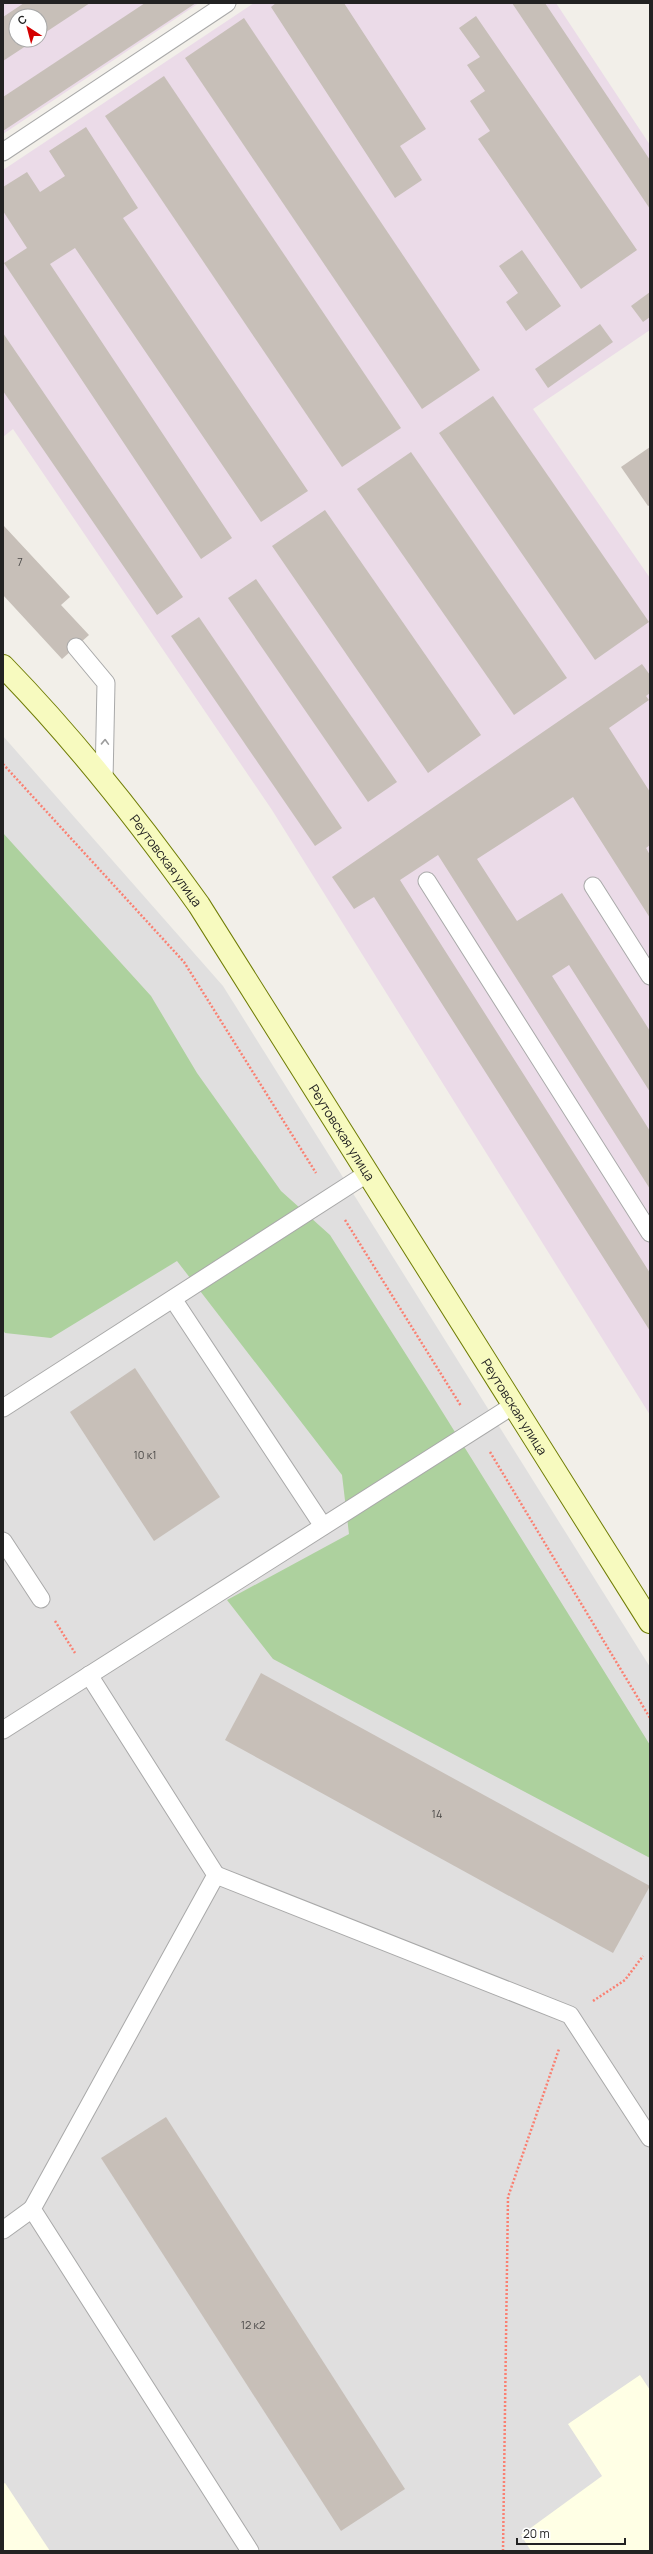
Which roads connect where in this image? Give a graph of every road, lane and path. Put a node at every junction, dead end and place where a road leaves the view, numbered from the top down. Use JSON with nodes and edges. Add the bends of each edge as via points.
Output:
{"nodes":[{"id":1,"x":227,"y":3,"type":"edge"},
{"id":2,"x":3,"y":152,"type":"edge"},
{"id":3,"x":76,"y":647,"type":"dead end"},
{"id":4,"x":3,"y":666,"type":"edge"},
{"id":5,"x":3,"y":764,"type":"edge"},
{"id":6,"x":104,"y":781,"type":"junction"},
{"id":7,"x":427,"y":881,"type":"dead end"},
{"id":8,"x":593,"y":886,"type":"dead end"},
{"id":9,"x":650,"y":976,"type":"edge"},
{"id":10,"x":368,"y":1172,"type":"junction"},
{"id":11,"x":330,"y":1197,"type":"junction"},
{"id":12,"x":650,"y":1234,"type":"edge"},
{"id":13,"x":173,"y":1299,"type":"junction"},
{"id":14,"x":514,"y":1405,"type":"junction"},
{"id":15,"x":3,"y":1408,"type":"edge"},
{"id":16,"x":476,"y":1429,"type":"junction"},
{"id":17,"x":323,"y":1526,"type":"junction"},
{"id":18,"x":3,"y":1541,"type":"edge"},
{"id":19,"x":41,"y":1599,"type":"joint"},
{"id":20,"x":650,"y":1622,"type":"edge"},
{"id":21,"x":89,"y":1675,"type":"junction"},
{"id":22,"x":650,"y":1718,"type":"edge"},
{"id":23,"x":3,"y":1730,"type":"edge"},
{"id":24,"x":216,"y":1875,"type":"junction"},
{"id":25,"x":642,"y":1956,"type":"dead end"},
{"id":26,"x":570,"y":2016,"type":"junction"},
{"id":27,"x":650,"y":2138,"type":"edge"},
{"id":28,"x":32,"y":2209,"type":"junction"},
{"id":29,"x":3,"y":2230,"type":"edge"},
{"id":30,"x":250,"y":2551,"type":"edge"},
{"id":31,"x":503,"y":2551,"type":"edge"}],
"edges":[{"from":1,"to":2,"type":"lane"},
{"from":6,"to":3,"type":"lane","one_way":true,"via":[[106,683]]},
{"from":4,"to":6,"type":"street","name":"Реутовская улица"},
{"from":5,"to":11,"type":"path","via":[[184,962]]},
{"from":6,"to":10,"type":"street","name":"Реутовская улица","via":[[199,905]]},
{"from":7,"to":12,"type":"lane"},
{"from":8,"to":9,"type":"lane"},
{"from":10,"to":11,"type":"lane"},
{"from":10,"to":14,"type":"street","name":"Реутовская улица"},
{"from":11,"to":13,"type":"lane"},
{"from":11,"to":16,"type":"path"},
{"from":13,"to":15,"type":"lane"},
{"from":13,"to":17,"type":"lane"},
{"from":14,"to":16,"type":"lane"},
{"from":14,"to":20,"type":"street","name":"Реутовская улица"},
{"from":16,"to":17,"type":"lane"},
{"from":16,"to":22,"type":"path"},
{"from":17,"to":21,"type":"lane"},
{"from":18,"to":19,"type":"lane"},
{"from":19,"to":21,"type":"path"},
{"from":21,"to":23,"type":"lane"},
{"from":21,"to":24,"type":"lane"},
{"from":24,"to":26,"type":"lane"},
{"from":24,"to":28,"type":"lane"},
{"from":25,"to":26,"type":"path","via":[[625,1980]]},
{"from":26,"to":27,"type":"lane"},
{"from":26,"to":31,"type":"path","via":[[508,2197]]},
{"from":28,"to":29,"type":"lane"},
{"from":28,"to":30,"type":"lane"}]}
